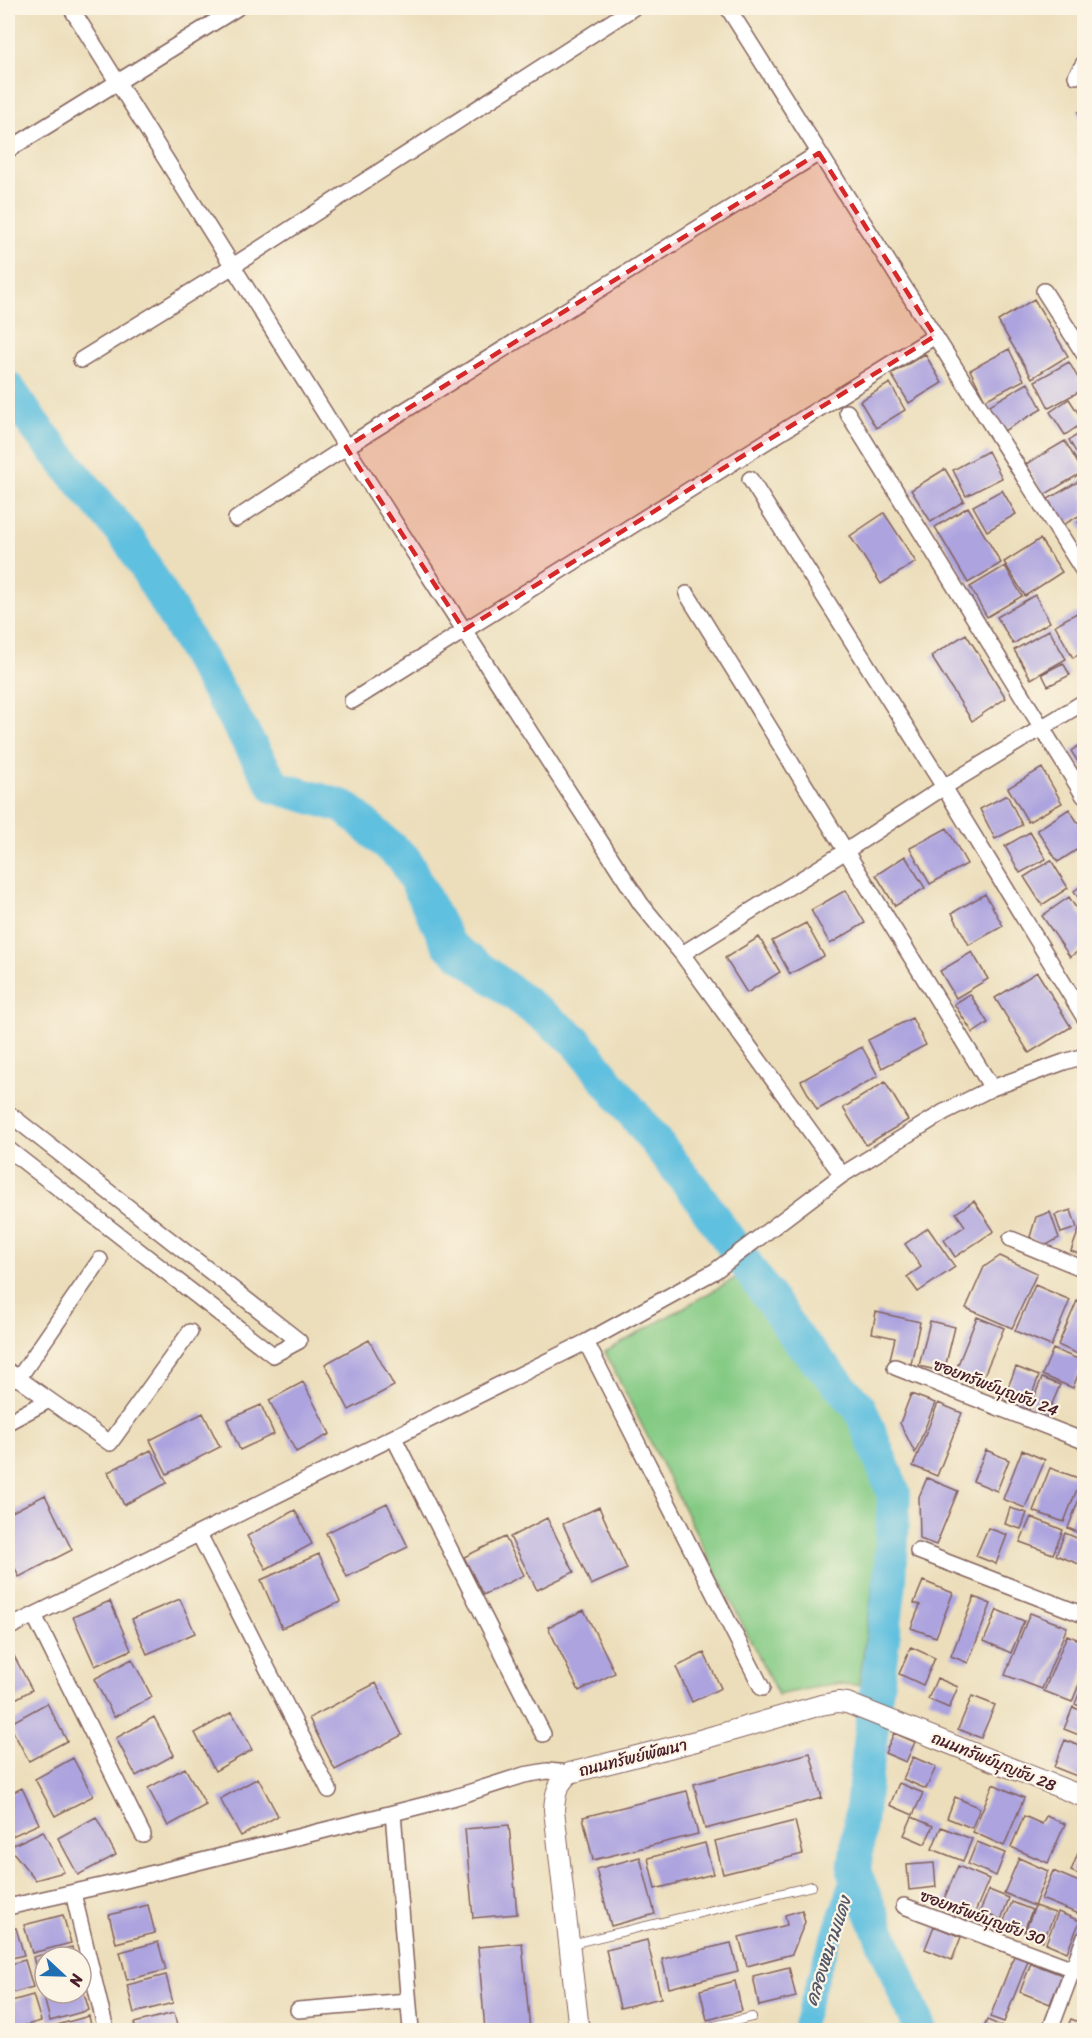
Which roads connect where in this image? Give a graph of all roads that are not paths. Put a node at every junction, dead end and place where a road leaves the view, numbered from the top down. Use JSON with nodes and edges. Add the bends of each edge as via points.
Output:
{"nodes":[{"id":1,"x":71,"y":8,"type":"edge"},
{"id":2,"x":237,"y":8,"type":"edge"},
{"id":3,"x":633,"y":8,"type":"edge"},
{"id":4,"x":728,"y":8,"type":"edge"},
{"id":5,"x":118,"y":82,"type":"junction"},
{"id":6,"x":8,"y":150,"type":"edge"},
{"id":7,"x":819,"y":153,"type":"junction"},
{"id":8,"x":233,"y":266,"type":"junction"},
{"id":9,"x":1044,"y":291,"type":"dead end"},
{"id":10,"x":935,"y":336,"type":"junction"},
{"id":11,"x":1084,"y":354,"type":"edge"},
{"id":12,"x":81,"y":360,"type":"dead end"},
{"id":13,"x":847,"y":412,"type":"dead end"},
{"id":14,"x":346,"y":447,"type":"junction"},
{"id":15,"x":750,"y":479,"type":"dead end"},
{"id":16,"x":236,"y":519,"type":"dead end"},
{"id":17,"x":1084,"y":572,"type":"edge"},
{"id":18,"x":687,"y":594,"type":"dead end"},
{"id":19,"x":464,"y":630,"type":"junction"},
{"id":20,"x":352,"y":701,"type":"dead end"},
{"id":21,"x":1084,"y":702,"type":"edge"},
{"id":22,"x":1043,"y":728,"type":"junction"},
{"id":23,"x":944,"y":787,"type":"junction"},
{"id":24,"x":1084,"y":796,"type":"edge"},
{"id":25,"x":846,"y":851,"type":"junction"},
{"id":26,"x":682,"y":954,"type":"junction"},
{"id":27,"x":1084,"y":1017,"type":"edge"},
{"id":28,"x":1084,"y":1056,"type":"edge"},
{"id":29,"x":992,"y":1088,"type":"junction"},
{"id":30,"x":8,"y":1113,"type":"edge"},
{"id":31,"x":8,"y":1149,"type":"edge"},
{"id":32,"x":842,"y":1175,"type":"junction"},
{"id":33,"x":1011,"y":1239,"type":"dead end"},
{"id":34,"x":100,"y":1260,"type":"dead end"},
{"id":35,"x":1084,"y":1269,"type":"edge"},
{"id":36,"x":190,"y":1332,"type":"dead end"},
{"id":37,"x":586,"y":1342,"type":"junction"},
{"id":38,"x":895,"y":1367,"type":"dead end"},
{"id":39,"x":13,"y":1375,"type":"edge"},
{"id":40,"x":49,"y":1400,"type":"junction"},
{"id":41,"x":8,"y":1422,"type":"edge"},
{"id":42,"x":394,"y":1438,"type":"junction"},
{"id":43,"x":1084,"y":1441,"type":"edge"},
{"id":44,"x":199,"y":1534,"type":"junction"},
{"id":45,"x":918,"y":1551,"type":"dead end"},
{"id":46,"x":34,"y":1615,"type":"junction"},
{"id":47,"x":1084,"y":1616,"type":"edge"},
{"id":48,"x":8,"y":1628,"type":"edge"},
{"id":49,"x":762,"y":1688,"type":"dead end"},
{"id":50,"x":847,"y":1703,"type":"joint"},
{"id":51,"x":543,"y":1734,"type":"dead end"},
{"id":52,"x":570,"y":1773,"type":"junction"},
{"id":53,"x":329,"y":1790,"type":"dead end"},
{"id":54,"x":1084,"y":1797,"type":"edge"},
{"id":55,"x":393,"y":1813,"type":"junction"},
{"id":56,"x":143,"y":1835,"type":"dead end"},
{"id":57,"x":812,"y":1886,"type":"dead end"},
{"id":58,"x":73,"y":1893,"type":"junction"},
{"id":59,"x":904,"y":1906,"type":"dead end"},
{"id":60,"x":8,"y":1907,"type":"edge"},
{"id":61,"x":1084,"y":1939,"type":"edge"},
{"id":62,"x":568,"y":1944,"type":"junction"},
{"id":63,"x":1079,"y":1971,"type":"edge"},
{"id":64,"x":408,"y":2001,"type":"junction"},
{"id":65,"x":298,"y":2010,"type":"dead end"},
{"id":66,"x":752,"y":2017,"type":"dead end"},
{"id":67,"x":106,"y":2031,"type":"edge"},
{"id":68,"x":411,"y":2031,"type":"edge"},
{"id":69,"x":579,"y":2031,"type":"edge"},
{"id":70,"x":697,"y":2031,"type":"edge"},
{"id":71,"x":1050,"y":2031,"type":"edge"}],
"edges":[{"from":1,"to":5,"type":"street"},
{"from":2,"to":5,"type":"street"},
{"from":3,"to":8,"type":"street"},
{"from":4,"to":7,"type":"street"},
{"from":5,"to":6,"type":"street"},
{"from":5,"to":8,"type":"street"},
{"from":7,"to":10,"type":"street"},
{"from":7,"to":14,"type":"street"},
{"from":8,"to":12,"type":"street"},
{"from":8,"to":14,"type":"street"},
{"from":9,"to":11,"type":"street"},
{"from":10,"to":17,"type":"street"},
{"from":10,"to":19,"type":"street"},
{"from":13,"to":22,"type":"street"},
{"from":14,"to":16,"type":"street"},
{"from":14,"to":19,"type":"street"},
{"from":15,"to":23,"type":"street"},
{"from":18,"to":25,"type":"street"},
{"from":19,"to":20,"type":"street"},
{"from":19,"to":26,"type":"street","via":[[641,904]]},
{"from":21,"to":22,"type":"street"},
{"from":22,"to":23,"type":"street"},
{"from":22,"to":24,"type":"street"},
{"from":23,"to":25,"type":"street"},
{"from":23,"to":27,"type":"street"},
{"from":25,"to":26,"type":"street"},
{"from":25,"to":29,"type":"street"},
{"from":26,"to":32,"type":"street"},
{"from":28,"to":29,"type":"street"},
{"from":29,"to":32,"type":"street","via":[[944,1112]]},
{"from":30,"to":31,"type":"street","via":[[299,1341],[273,1354]]},
{"from":32,"to":37,"type":"street","via":[[715,1271]]},
{"from":33,"to":35,"type":"street"},
{"from":34,"to":39,"type":"street"},
{"from":36,"to":40,"type":"street","via":[[110,1443]]},
{"from":37,"to":42,"type":"street"},
{"from":37,"to":49,"type":"street"},
{"from":38,"to":43,"type":"street","name":"ซอยทรัพย์บุญชัย 24"},
{"from":39,"to":40,"type":"street"},
{"from":40,"to":41,"type":"street"},
{"from":42,"to":44,"type":"street"},
{"from":42,"to":51,"type":"street"},
{"from":44,"to":46,"type":"street"},
{"from":44,"to":53,"type":"street"},
{"from":45,"to":47,"type":"street"},
{"from":46,"to":48,"type":"street"},
{"from":46,"to":56,"type":"street"},
{"from":50,"to":52,"type":"street","name":"ถนนทรัพย์พัฒนา","via":[[830,1702]]},
{"from":50,"to":54,"type":"street","name":"ถนนทรัพย์บุญชัย 28"},
{"from":52,"to":55,"type":"street","via":[[524,1775]]},
{"from":52,"to":62,"type":"street","name":"ถนนทรัพย์พัฒนา","via":[[560,1782],[554,1810]]},
{"from":55,"to":58,"type":"street"},
{"from":55,"to":64,"type":"street"},
{"from":57,"to":62,"type":"lane"},
{"from":58,"to":60,"type":"street"},
{"from":58,"to":67,"type":"street"},
{"from":59,"to":63,"type":"street","name":"ซอยทรัพย์บุญชัย 30"},
{"from":61,"to":63,"type":"street"},
{"from":62,"to":69,"type":"street","name":"ถนนทรัพย์พัฒนา"},
{"from":63,"to":71,"type":"street"},
{"from":64,"to":65,"type":"street"},
{"from":64,"to":68,"type":"street"},
{"from":66,"to":70,"type":"lane"}]}
